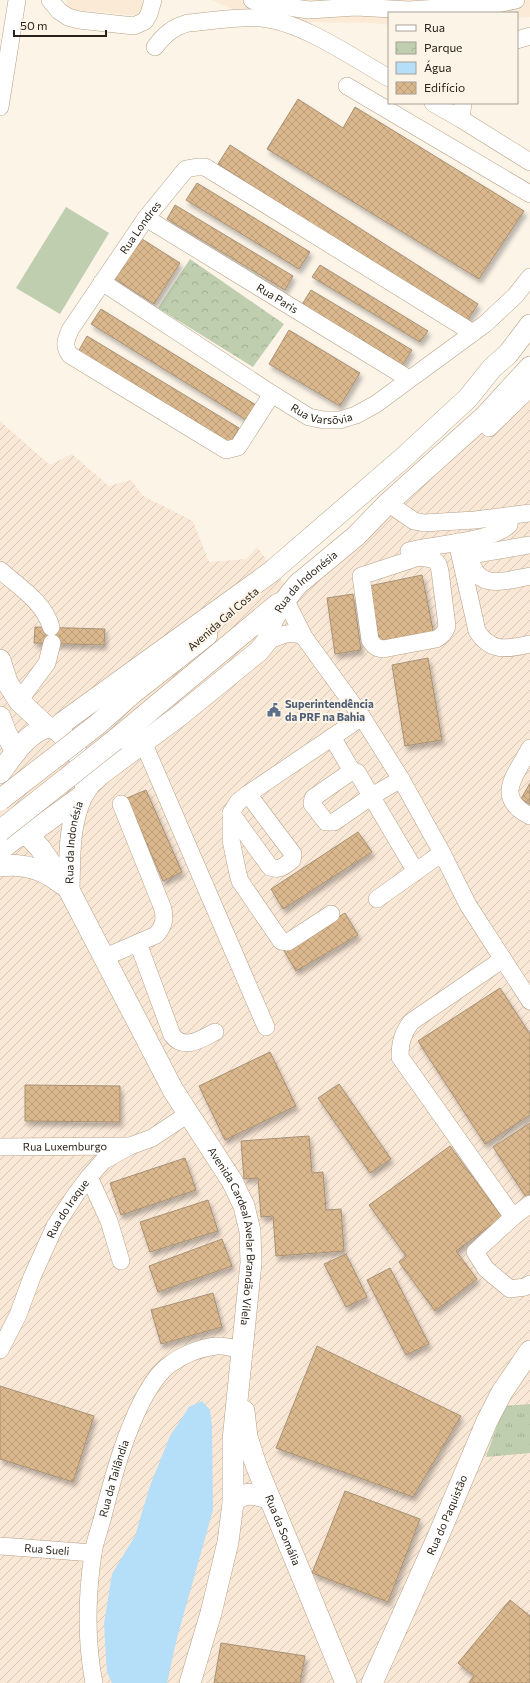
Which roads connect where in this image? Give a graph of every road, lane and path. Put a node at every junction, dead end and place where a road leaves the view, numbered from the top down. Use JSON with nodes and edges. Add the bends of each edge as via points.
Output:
{"nodes":[{"id":1,"x":17,"y":0,"type":"edge"},
{"id":2,"x":50,"y":0,"type":"edge"},
{"id":3,"x":152,"y":0,"type":"edge"},
{"id":4,"x":252,"y":0,"type":"edge"},
{"id":5,"x":382,"y":0,"type":"edge"},
{"id":6,"x":516,"y":0,"type":"edge"},
{"id":7,"x":356,"y":7,"type":"junction"},
{"id":8,"x":530,"y":36,"type":"edge"},
{"id":9,"x":518,"y":40,"type":"edge"},
{"id":10,"x":155,"y":47,"type":"dead end"},
{"id":11,"x":388,"y":77,"type":"edge"},
{"id":12,"x":347,"y":86,"type":"dead end"},
{"id":13,"x":437,"y":104,"type":"edge"},
{"id":14,"x":0,"y":107,"type":"edge"},
{"id":15,"x":462,"y":111,"type":"edge"},
{"id":16,"x":530,"y":162,"type":"edge"},
{"id":17,"x":530,"y":194,"type":"edge"},
{"id":18,"x":146,"y":218,"type":"junction"},
{"id":19,"x":530,"y":277,"type":"edge"},
{"id":20,"x":102,"y":282,"type":"junction"},
{"id":21,"x":530,"y":325,"type":"edge"},
{"id":22,"x":473,"y":333,"type":"junction"},
{"id":23,"x":530,"y":366,"type":"edge"},
{"id":24,"x":409,"y":379,"type":"junction"},
{"id":25,"x":530,"y":388,"type":"edge"},
{"id":26,"x":272,"y":394,"type":"junction"},
{"id":27,"x":489,"y":428,"type":"dead end"},
{"id":28,"x":388,"y":503,"type":"junction"},
{"id":29,"x":530,"y":513,"type":"edge"},
{"id":30,"x":510,"y":516,"type":"junction"},
{"id":31,"x":530,"y":545,"type":"edge"},
{"id":32,"x":463,"y":551,"type":"junction"},
{"id":33,"x":0,"y":570,"type":"edge"},
{"id":34,"x":271,"y":572,"type":"junction"},
{"id":35,"x":361,"y":576,"type":"junction"},
{"id":36,"x":530,"y":576,"type":"edge"},
{"id":37,"x":285,"y":599,"type":"junction"},
{"id":38,"x":304,"y":637,"type":"junction"},
{"id":39,"x":267,"y":641,"type":"junction"},
{"id":40,"x":530,"y":644,"type":"edge"},
{"id":41,"x":0,"y":660,"type":"edge"},
{"id":42,"x":19,"y":701,"type":"junction"},
{"id":43,"x":0,"y":717,"type":"edge"},
{"id":44,"x":362,"y":717,"type":"junction"},
{"id":45,"x":51,"y":728,"type":"junction"},
{"id":46,"x":332,"y":737,"type":"junction"},
{"id":47,"x":143,"y":742,"type":"junction"},
{"id":48,"x":530,"y":748,"type":"edge"},
{"id":49,"x":16,"y":752,"type":"junction"},
{"id":50,"x":352,"y":771,"type":"junction"},
{"id":51,"x":0,"y":773,"type":"edge"},
{"id":52,"x":401,"y":779,"type":"junction"},
{"id":53,"x":83,"y":794,"type":"junction"},
{"id":54,"x":248,"y":794,"type":"junction"},
{"id":55,"x":372,"y":796,"type":"junction"},
{"id":56,"x":0,"y":800,"type":"edge"},
{"id":57,"x":121,"y":804,"type":"dead end"},
{"id":58,"x":231,"y":813,"type":"junction"},
{"id":59,"x":0,"y":816,"type":"edge"},
{"id":60,"x":530,"y":816,"type":"edge"},
{"id":61,"x":15,"y":834,"type":"edge"},
{"id":62,"x":0,"y":850,"type":"edge"},
{"id":63,"x":442,"y":853,"type":"junction"},
{"id":64,"x":0,"y":866,"type":"edge"},
{"id":65,"x":416,"y":872,"type":"junction"},
{"id":66,"x":69,"y":890,"type":"junction"},
{"id":67,"x":377,"y":899,"type":"dead end"},
{"id":68,"x":331,"y":914,"type":"dead end"},
{"id":69,"x":138,"y":943,"type":"junction"},
{"id":70,"x":103,"y":958,"type":"junction"},
{"id":71,"x":503,"y":959,"type":"junction"},
{"id":72,"x":530,"y":1001,"type":"edge"},
{"id":73,"x":266,"y":1028,"type":"dead end"},
{"id":74,"x":215,"y":1032,"type":"dead end"},
{"id":75,"x":188,"y":1114,"type":"junction"},
{"id":76,"x":130,"y":1146,"type":"junction"},
{"id":77,"x":0,"y":1147,"type":"edge"},
{"id":78,"x":89,"y":1177,"type":"junction"},
{"id":79,"x":530,"y":1204,"type":"edge"},
{"id":80,"x":513,"y":1217,"type":"junction"},
{"id":81,"x":121,"y":1261,"type":"dead end"},
{"id":82,"x":530,"y":1284,"type":"edge"},
{"id":83,"x":0,"y":1350,"type":"edge"},
{"id":84,"x":243,"y":1350,"type":"junction"},
{"id":85,"x":530,"y":1351,"type":"edge"},
{"id":86,"x":241,"y":1372,"type":"junction"},
{"id":87,"x":270,"y":1499,"type":"junction"},
{"id":88,"x":232,"y":1503,"type":"junction"},
{"id":89,"x":0,"y":1546,"type":"edge"},
{"id":90,"x":93,"y":1553,"type":"junction"},
{"id":91,"x":346,"y":1682,"type":"edge"},
{"id":92,"x":371,"y":1682,"type":"edge"},
{"id":93,"x":94,"y":1683,"type":"edge"},
{"id":94,"x":190,"y":1683,"type":"edge"}],
"edges":[{"from":1,"to":14,"type":"street"},
{"from":2,"to":3,"type":"street","via":[[68,17],[134,26],[145,21]]},
{"from":4,"to":7,"type":"street","via":[[309,10]]},
{"from":5,"to":7,"type":"street"},
{"from":6,"to":7,"type":"street","via":[[497,4],[409,10]]},
{"from":8,"to":9,"type":"street"},
{"from":10,"to":11,"type":"street","via":[[166,33],[180,25],[262,18],[309,32]]},
{"from":12,"to":17,"type":"street"},
{"from":13,"to":15,"type":"street"},
{"from":15,"to":16,"type":"street"},
{"from":18,"to":20,"type":"street","name":"Rua Londres"},
{"from":18,"to":22,"type":"street","name":"Rua Londres","via":[[186,169],[205,168]]},
{"from":18,"to":24,"type":"street","name":"Rua Paris"},
{"from":19,"to":22,"type":"street","name":"Rua Varsōvia","via":[[501,310]]},
{"from":20,"to":26,"type":"street","name":"Rua Varsōvia"},
{"from":20,"to":26,"type":"street","name":"Rua Londres","via":[[70,330],[65,342],[70,355],[226,450],[238,447]]},
{"from":21,"to":34,"type":"main road","via":[[508,354],[492,368],[468,398]]},
{"from":22,"to":24,"type":"street","name":"Rua Varsōvia"},
{"from":23,"to":28,"type":"main road","name":"Rua da Indonésia","via":[[485,416]]},
{"from":24,"to":26,"type":"street","name":"Rua Varsōvia","via":[[376,404],[340,420],[309,417]]},
{"from":25,"to":27,"type":"street"},
{"from":28,"to":30,"type":"street","via":[[414,521],[424,523]]},
{"from":28,"to":37,"type":"main road","name":"Rua da Indonésia","via":[[356,536],[298,584]]},
{"from":29,"to":30,"type":"street"},
{"from":30,"to":32,"type":"street","via":[[509,525],[503,530]]},
{"from":31,"to":32,"type":"street"},
{"from":32,"to":35,"type":"street","via":[[421,548],[391,556]]},
{"from":32,"to":36,"type":"street","via":[[478,576],[484,580],[500,582]]},
{"from":32,"to":40,"type":"street","via":[[477,631],[482,639],[500,648]]},
{"from":33,"to":42,"type":"street","via":[[40,606],[48,619],[52,635],[47,663]]},
{"from":34,"to":45,"type":"main road","name":"Avenida Gal Costa","via":[[62,723]]},
{"from":34,"to":56,"type":"main road","name":"Avenida Gal Costa","bridge":true,"via":[[256,593],[98,724]]},
{"from":35,"to":35,"type":"street","via":[[370,640],[377,648],[384,649],[436,639],[445,632],[447,626],[440,571],[433,560],[419,557]]},
{"from":37,"to":38,"type":"street"},
{"from":37,"to":39,"type":"main road","name":"Rua da Indonésia","via":[[272,621]]},
{"from":37,"to":61,"type":"main road","bridge":true,"via":[[115,740]]},
{"from":38,"to":39,"type":"street","via":[[292,633]]},
{"from":38,"to":44,"type":"street"},
{"from":39,"to":47,"type":"main road","name":"Rua da Indonésia","via":[[259,651],[221,682]]},
{"from":41,"to":42,"type":"main road","via":[[7,682]]},
{"from":42,"to":45,"type":"main road"},
{"from":43,"to":49,"type":"main road"},
{"from":44,"to":46,"type":"street"},
{"from":44,"to":52,"type":"street"},
{"from":45,"to":49,"type":"main road","name":"Avenida Gal Costa","via":[[32,735]]},
{"from":45,"to":53,"type":"main road","name":"Rua da Indonésia","via":[[74,746],[79,755],[84,774]]},
{"from":46,"to":50,"type":"street"},
{"from":46,"to":54,"type":"street"},
{"from":47,"to":53,"type":"main road","name":"Rua da Indonésia","via":[[101,774]]},
{"from":47,"to":73,"type":"street"},
{"from":48,"to":60,"type":"street","via":[[510,786],[510,796],[514,805]]},
{"from":49,"to":51,"type":"main road","name":"Avenida Gal Costa"},
{"from":50,"to":55,"type":"street","via":[[357,772]]},
{"from":50,"to":55,"type":"street","via":[[313,798],[314,808],[326,822],[334,822]]},
{"from":52,"to":55,"type":"street"},
{"from":52,"to":63,"type":"street"},
{"from":53,"to":61,"type":"main road","name":"Rua da Indonésia"},
{"from":53,"to":66,"type":"main road","name":"Rua da Indonésia","via":[[76,808],[71,831]]},
{"from":54,"to":58,"type":"street","via":[[238,802]]},
{"from":54,"to":58,"type":"street","via":[[293,854],[292,860],[281,868],[270,867]]},
{"from":55,"to":65,"type":"street"},
{"from":57,"to":69,"type":"street","via":[[165,919],[156,935]]},
{"from":58,"to":68,"type":"street","via":[[231,840],[240,881],[281,941],[288,942]]},
{"from":59,"to":61,"type":"main road","name":"Avenida Cardeal Avelar Brandão Vilela"},
{"from":61,"to":62,"type":"main road"},
{"from":61,"to":66,"type":"main road","name":"Avenida Cardeal Avelar Brandão Vilela","via":[[40,848]]},
{"from":63,"to":65,"type":"street"},
{"from":63,"to":71,"type":"street","via":[[468,905]]},
{"from":64,"to":66,"type":"main road","via":[[19,866],[44,872]]},
{"from":65,"to":67,"type":"street"},
{"from":66,"to":70,"type":"main road","name":"Avenida Cardeal Avelar Brandão Vilela"},
{"from":69,"to":70,"type":"street"},
{"from":69,"to":74,"type":"street","via":[[176,1041],[194,1042]]},
{"from":70,"to":75,"type":"main road","name":"Avenida Cardeal Avelar Brandão Vilela"},
{"from":71,"to":72,"type":"street"},
{"from":71,"to":80,"type":"street","via":[[411,1022],[400,1045],[400,1057]]},
{"from":75,"to":76,"type":"street","name":"Rua do Iraque","via":[[152,1138]]},
{"from":75,"to":84,"type":"main road","name":"Avenida Cardeal Avelar Brandão Vilela","via":[[232,1181],[244,1206],[250,1231],[252,1263]]},
{"from":76,"to":77,"type":"street","name":"Rua Luxemburgo"},
{"from":76,"to":78,"type":"street","name":"Rua do Iraque","via":[[103,1161]]},
{"from":78,"to":81,"type":"street","via":[[109,1221]]},
{"from":78,"to":83,"type":"street","name":"Rua do Iraque","via":[[55,1226],[18,1315]]},
{"from":79,"to":80,"type":"street"},
{"from":80,"to":82,"type":"street","via":[[475,1252],[486,1269],[510,1289]]},
{"from":84,"to":86,"type":"main road","name":"Avenida Cardeal Avelar Brandão Vilela"},
{"from":84,"to":90,"type":"street","name":"Rua da Tailândia","via":[[218,1346],[195,1351],[168,1365],[150,1386],[124,1440]]},
{"from":85,"to":92,"type":"main road","name":"Rua do Paquistão","via":[[502,1392],[487,1421],[440,1532]]},
{"from":86,"to":87,"type":"main road","name":"Rua da Somália","via":[[247,1437]]},
{"from":86,"to":88,"type":"main road","name":"Avenida Cardeal Avelar Brandão Vilela","via":[[233,1440]]},
{"from":87,"to":88,"type":"main road","via":[[252,1493],[240,1496]]},
{"from":87,"to":91,"type":"main road","name":"Rua da Somália"},
{"from":88,"to":94,"type":"main road","name":"Avenida Cardeal Avelar Brandão Vilela","via":[[228,1542],[221,1574]]},
{"from":89,"to":90,"type":"street","name":"Rua Sueli"},
{"from":90,"to":93,"type":"street","name":"Rua da Tailândia","via":[[88,1618]]}]}
